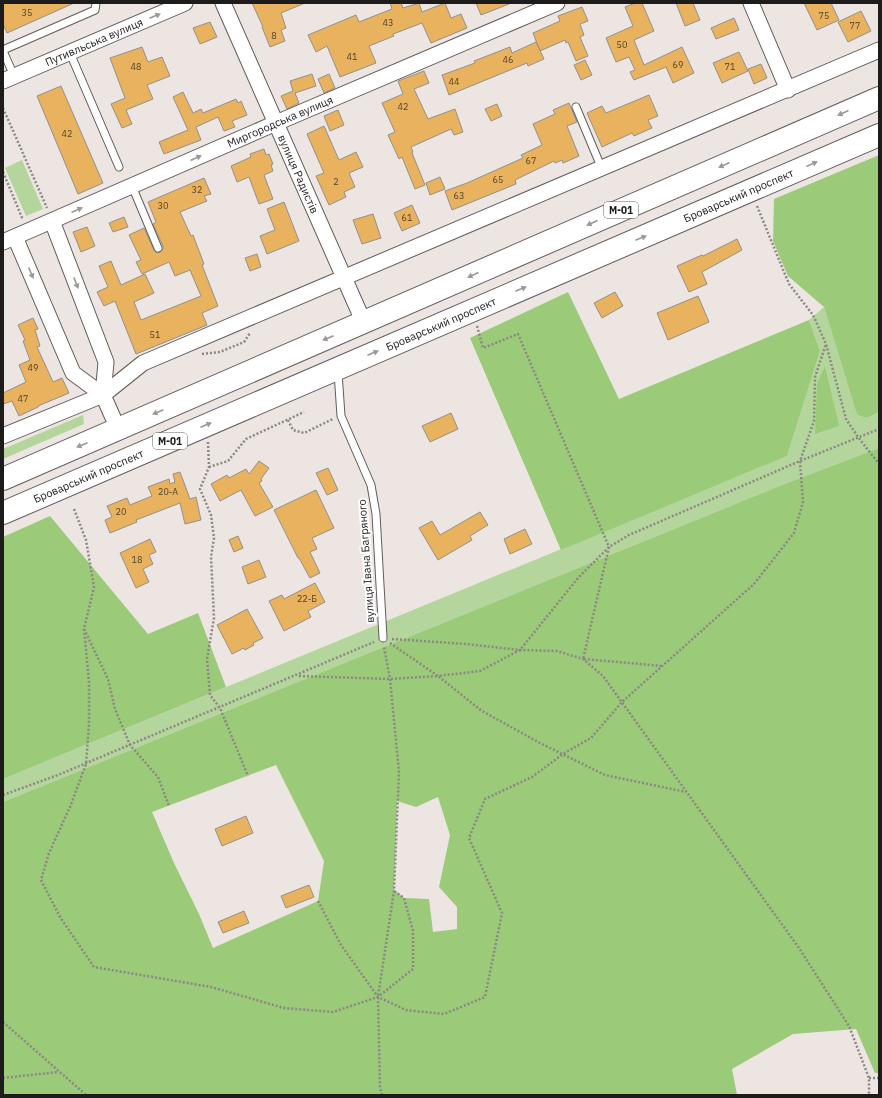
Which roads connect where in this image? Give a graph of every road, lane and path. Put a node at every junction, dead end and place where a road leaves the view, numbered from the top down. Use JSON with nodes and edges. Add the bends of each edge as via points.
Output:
{"nodes":[{"id":1,"x":96,"y":3,"type":"edge"},
{"id":2,"x":185,"y":3,"type":"edge"},
{"id":3,"x":223,"y":3,"type":"edge"},
{"id":4,"x":557,"y":3,"type":"edge"},
{"id":5,"x":751,"y":3,"type":"edge"},
{"id":6,"x":879,"y":50,"type":"edge"},
{"id":7,"x":3,"y":51,"type":"edge"},
{"id":8,"x":70,"y":52,"type":"junction"},
{"id":9,"x":8,"y":78,"type":"edge"},
{"id":10,"x":788,"y":90,"type":"junction"},
{"id":11,"x":879,"y":98,"type":"edge"},
{"id":12,"x":576,"y":107,"type":"dead end"},
{"id":13,"x":3,"y":108,"type":"edge"},
{"id":14,"x":276,"y":123,"type":"junction"},
{"id":15,"x":879,"y":135,"type":"edge"},
{"id":16,"x":119,"y":167,"type":"dead end"},
{"id":17,"x":602,"y":169,"type":"junction"},
{"id":18,"x":132,"y":186,"type":"junction"},
{"id":19,"x":750,"y":191,"type":"junction"},
{"id":20,"x":52,"y":221,"type":"junction"},
{"id":21,"x":9,"y":240,"type":"edge"},
{"id":22,"x":158,"y":248,"type":"dead end"},
{"id":23,"x":345,"y":277,"type":"junction"},
{"id":24,"x":473,"y":310,"type":"junction"},
{"id":25,"x":364,"y":323,"type":"junction"},
{"id":26,"x":249,"y":334,"type":"dead end"},
{"id":27,"x":826,"y":344,"type":"junction"},
{"id":28,"x":186,"y":345,"type":"junction"},
{"id":29,"x":338,"y":368,"type":"junction"},
{"id":30,"x":103,"y":395,"type":"junction"},
{"id":31,"x":304,"y":412,"type":"dead end"},
{"id":32,"x":341,"y":416,"type":"junction"},
{"id":33,"x":288,"y":420,"type":"junction"},
{"id":34,"x":208,"y":424,"type":"junction"},
{"id":35,"x":118,"y":429,"type":"junction"},
{"id":36,"x":879,"y":429,"type":"edge"},
{"id":37,"x":3,"y":436,"type":"edge"},
{"id":38,"x":858,"y":437,"type":"junction"},
{"id":39,"x":800,"y":461,"type":"junction"},
{"id":40,"x":879,"y":464,"type":"edge"},
{"id":41,"x":209,"y":467,"type":"junction"},
{"id":42,"x":3,"y":479,"type":"edge"},
{"id":43,"x":74,"y":509,"type":"dead end"},
{"id":44,"x":3,"y":514,"type":"edge"},
{"id":45,"x":609,"y":547,"type":"junction"},
{"id":46,"x":84,"y":629,"type":"junction"},
{"id":47,"x":383,"y":638,"type":"junction"},
{"id":48,"x":520,"y":650,"type":"junction"},
{"id":49,"x":583,"y":659,"type":"junction"},
{"id":50,"x":663,"y":666,"type":"junction"},
{"id":51,"x":297,"y":676,"type":"junction"},
{"id":52,"x":438,"y":676,"type":"junction"},
{"id":53,"x":390,"y":679,"type":"junction"},
{"id":54,"x":622,"y":702,"type":"junction"},
{"id":55,"x":220,"y":708,"type":"junction"},
{"id":56,"x":130,"y":745,"type":"junction"},
{"id":57,"x":563,"y":754,"type":"junction"},
{"id":58,"x":86,"y":764,"type":"junction"},
{"id":59,"x":248,"y":776,"type":"dead end"},
{"id":60,"x":687,"y":792,"type":"junction"},
{"id":61,"x":3,"y":795,"type":"edge"},
{"id":62,"x":169,"y":806,"type":"dead end"},
{"id":63,"x":394,"y":891,"type":"junction"},
{"id":64,"x":318,"y":901,"type":"dead end"},
{"id":65,"x":378,"y":997,"type":"junction"},
{"id":66,"x":3,"y":1022,"type":"edge"},
{"id":67,"x":59,"y":1072,"type":"junction"},
{"id":68,"x":3,"y":1078,"type":"edge"},
{"id":69,"x":869,"y":1078,"type":"junction"},
{"id":70,"x":879,"y":1078,"type":"edge"},
{"id":71,"x":86,"y":1095,"type":"edge"},
{"id":72,"x":382,"y":1095,"type":"edge"},
{"id":73,"x":868,"y":1095,"type":"edge"}],
"edges":[{"from":1,"to":7,"type":"lane","via":[[94,10]]},
{"from":8,"to":2,"type":"street","name":"Путивльська вулиця","one_way":true},
{"from":3,"to":14,"type":"street","name":"вулиця Радистів"},
{"from":4,"to":14,"type":"street","name":"Миргородська вулиця"},
{"from":5,"to":10,"type":"street"},
{"from":6,"to":10,"type":"street"},
{"from":7,"to":9,"type":"lane"},
{"from":8,"to":9,"type":"street","name":"Путивльська вулиця"},
{"from":8,"to":16,"type":"lane"},
{"from":10,"to":17,"type":"street"},
{"from":11,"to":25,"type":"highway","number":"М-01","one_way":true},
{"from":12,"to":17,"type":"lane"},
{"from":13,"to":20,"type":"path"},
{"from":18,"to":14,"type":"street","name":"Миргородська вулиця","one_way":true},
{"from":14,"to":23,"type":"street","name":"вулиця Радистів"},
{"from":19,"to":15,"type":"highway","name":"Броварський проспект","number":"М-01","one_way":true},
{"from":17,"to":23,"type":"street"},
{"from":20,"to":18,"type":"street","name":"Миргородська вулиця","one_way":true},
{"from":18,"to":22,"type":"lane"},
{"from":24,"to":19,"type":"highway","name":"Броварський проспект","number":"М-01","one_way":true},
{"from":19,"to":27,"type":"path","via":[[789,284],[813,315]]},
{"from":20,"to":21,"type":"street","name":"Миргородська вулиця"},
{"from":20,"to":30,"type":"street","one_way":true,"via":[[106,362]]},
{"from":21,"to":30,"type":"street","one_way":true,"via":[[73,373]]},
{"from":23,"to":25,"type":"street","name":"вулиця Радистів"},
{"from":23,"to":28,"type":"street"},
{"from":29,"to":24,"type":"highway","name":"Броварський проспект","number":"М-01","one_way":true},
{"from":24,"to":45,"type":"path","via":[[483,348],[518,334]]},
{"from":25,"to":35,"type":"highway","number":"М-01","one_way":true},
{"from":26,"to":28,"type":"path","via":[[244,342],[220,352],[201,354]]},
{"from":27,"to":38,"type":"path","via":[[846,419]]},
{"from":27,"to":39,"type":"path","via":[[815,376],[814,421]]},
{"from":28,"to":30,"type":"street","via":[[143,363]]},
{"from":29,"to":32,"type":"lane","name":"вулиця Івана Багряного"},
{"from":29,"to":34,"type":"highway","name":"Броварський проспект","number":"М-01"},
{"from":30,"to":35,"type":"street"},
{"from":30,"to":37,"type":"street"},
{"from":31,"to":33,"type":"path"},
{"from":32,"to":33,"type":"path","via":[[304,433],[293,430]]},
{"from":32,"to":47,"type":"lane","name":"вулиця Івана Багряного","via":[[370,485],[376,514]]},
{"from":33,"to":41,"type":"path","via":[[246,439],[228,461]]},
{"from":34,"to":41,"type":"path"},
{"from":44,"to":34,"type":"highway","name":"Броварський проспект","number":"М-01","one_way":true},
{"from":35,"to":42,"type":"highway","number":"М-01","one_way":true},
{"from":36,"to":38,"type":"path"},
{"from":38,"to":39,"type":"path"},
{"from":38,"to":40,"type":"path"},
{"from":39,"to":45,"type":"path","via":[[630,535]]},
{"from":39,"to":50,"type":"path","via":[[803,502],[794,533],[754,584]]},
{"from":41,"to":55,"type":"path","via":[[200,489],[211,515],[214,538],[211,557],[214,618],[207,659],[210,695]]},
{"from":43,"to":46,"type":"path","via":[[86,540],[94,587]]},
{"from":45,"to":48,"type":"path","via":[[578,578]]},
{"from":45,"to":49,"type":"path"},
{"from":46,"to":56,"type":"path","via":[[108,679],[115,709]]},
{"from":46,"to":58,"type":"path","via":[[89,682]]},
{"from":47,"to":48,"type":"path"},
{"from":47,"to":51,"type":"path"},
{"from":47,"to":52,"type":"path"},
{"from":47,"to":53,"type":"path"},
{"from":48,"to":49,"type":"path","via":[[557,651]]},
{"from":48,"to":52,"type":"path","via":[[480,671]]},
{"from":49,"to":50,"type":"path"},
{"from":49,"to":54,"type":"path","via":[[603,676]]},
{"from":50,"to":54,"type":"path"},
{"from":51,"to":53,"type":"path"},
{"from":51,"to":55,"type":"path"},
{"from":52,"to":53,"type":"path"},
{"from":52,"to":57,"type":"path","via":[[482,711]]},
{"from":53,"to":63,"type":"path","via":[[399,772]]},
{"from":54,"to":57,"type":"path","via":[[591,738]]},
{"from":54,"to":60,"type":"path"},
{"from":55,"to":56,"type":"path"},
{"from":55,"to":59,"type":"path"},
{"from":56,"to":58,"type":"path"},
{"from":56,"to":62,"type":"path","via":[[158,777]]},
{"from":57,"to":60,"type":"path","via":[[605,775]]},
{"from":57,"to":65,"type":"path","via":[[532,777],[485,799],[468,838],[502,913],[485,997],[444,1014],[406,1010]]},
{"from":58,"to":61,"type":"path"},
{"from":58,"to":65,"type":"path","via":[[49,853],[41,880],[60,917],[94,967],[211,987],[284,1008],[333,1012]]},
{"from":60,"to":69,"type":"path","via":[[799,948],[850,1026]]},
{"from":63,"to":65,"type":"path"},
{"from":63,"to":65,"type":"path","via":[[404,898],[413,931],[413,969]]},
{"from":64,"to":65,"type":"path","via":[[341,945]]},
{"from":65,"to":72,"type":"path"},
{"from":66,"to":67,"type":"path"},
{"from":67,"to":68,"type":"path"},
{"from":67,"to":71,"type":"path"},
{"from":69,"to":70,"type":"path"},
{"from":69,"to":73,"type":"path"}]}
